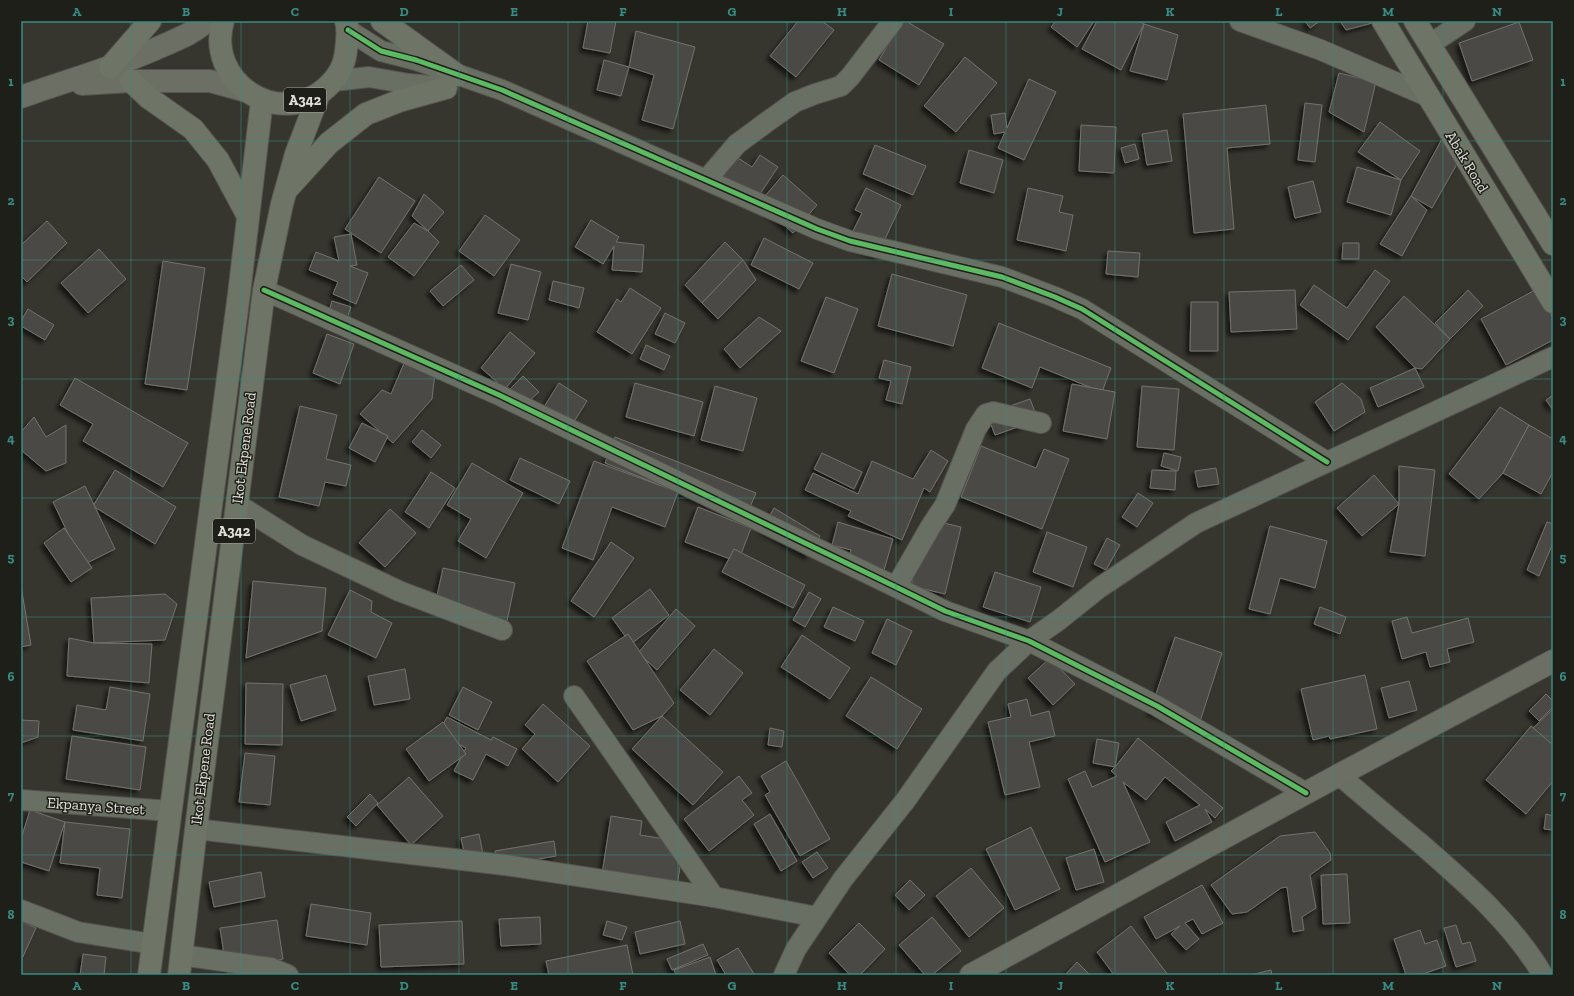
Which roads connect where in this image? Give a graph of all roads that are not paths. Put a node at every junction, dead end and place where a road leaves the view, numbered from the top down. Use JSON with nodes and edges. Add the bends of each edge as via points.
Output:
{"nodes":[{"id":1,"x":150,"y":21,"type":"edge"},
{"id":2,"x":207,"y":21,"type":"edge"},
{"id":3,"x":223,"y":21,"type":"edge"},
{"id":4,"x":382,"y":21,"type":"edge"},
{"id":5,"x":893,"y":21,"type":"edge"},
{"id":6,"x":1240,"y":21,"type":"edge"},
{"id":7,"x":1383,"y":21,"type":"edge"},
{"id":8,"x":1414,"y":21,"type":"edge"},
{"id":9,"x":1465,"y":21,"type":"edge"},
{"id":10,"x":347,"y":25,"type":"edge"},
{"id":11,"x":1429,"y":45,"type":"junction"},
{"id":12,"x":110,"y":67,"type":"junction"},
{"id":13,"x":131,"y":81,"type":"junction"},
{"id":14,"x":452,"y":81,"type":"junction"},
{"id":15,"x":53,"y":86,"type":"junction"},
{"id":16,"x":326,"y":88,"type":"junction"},
{"id":17,"x":254,"y":96,"type":"junction"},
{"id":18,"x":1428,"y":96,"type":"junction"},
{"id":19,"x":21,"y":98,"type":"edge"},
{"id":20,"x":706,"y":180,"type":"junction"},
{"id":21,"x":285,"y":191,"type":"junction"},
{"id":22,"x":248,"y":216,"type":"junction"},
{"id":23,"x":1553,"y":244,"type":"edge"},
{"id":24,"x":264,"y":290,"type":"junction"},
{"id":25,"x":1553,"y":302,"type":"edge"},
{"id":26,"x":1553,"y":358,"type":"edge"},
{"id":27,"x":1041,"y":423,"type":"dead end"},
{"id":28,"x":1327,"y":462,"type":"junction"},
{"id":29,"x":237,"y":504,"type":"junction"},
{"id":30,"x":896,"y":586,"type":"junction"},
{"id":31,"x":502,"y":630,"type":"dead end"},
{"id":32,"x":1029,"y":641,"type":"junction"},
{"id":33,"x":1553,"y":661,"type":"edge"},
{"id":34,"x":574,"y":696,"type":"dead end"},
{"id":35,"x":1339,"y":775,"type":"junction"},
{"id":36,"x":1306,"y":793,"type":"junction"},
{"id":37,"x":21,"y":800,"type":"edge"},
{"id":38,"x":170,"y":811,"type":"junction"},
{"id":39,"x":196,"y":829,"type":"junction"},
{"id":40,"x":714,"y":897,"type":"junction"},
{"id":41,"x":21,"y":910,"type":"edge"},
{"id":42,"x":817,"y":917,"type":"junction"},
{"id":43,"x":152,"y":944,"type":"junction"},
{"id":44,"x":180,"y":965,"type":"edge"},
{"id":45,"x":149,"y":975,"type":"edge"},
{"id":46,"x":288,"y":975,"type":"edge"},
{"id":47,"x":784,"y":975,"type":"edge"},
{"id":48,"x":971,"y":975,"type":"edge"},
{"id":49,"x":1543,"y":975,"type":"edge"}],
"edges":[{"from":1,"to":12,"type":"highway"},
{"from":2,"to":12,"type":"street","via":[[195,32],[135,59]]},
{"from":3,"to":17,"type":"highway","via":[[220,46],[224,64],[233,79]]},
{"from":4,"to":14,"type":"highway"},
{"from":5,"to":20,"type":"street","via":[[841,86],[795,102],[771,118],[737,144]]},
{"from":6,"to":18,"type":"street","via":[[1321,50]]},
{"from":7,"to":18,"type":"highway","name":"Abak Road"},
{"from":8,"to":11,"type":"highway","name":"Abak Road"},
{"from":9,"to":11,"type":"street"},
{"from":10,"to":14,"type":"street","via":[[381,50],[416,60]]},
{"from":10,"to":16,"type":"highway","number":"A342","via":[[344,64]]},
{"from":11,"to":23,"type":"highway","name":"Abak Road"},
{"from":12,"to":15,"type":"street"},
{"from":13,"to":15,"type":"street"},
{"from":13,"to":17,"type":"street","via":[[210,81]]},
{"from":13,"to":22,"type":"highway","via":[[149,98],[192,129],[218,160]]},
{"from":14,"to":16,"type":"street","via":[[409,84],[369,77]]},
{"from":14,"to":20,"type":"street","via":[[502,90]]},
{"from":14,"to":21,"type":"highway","via":[[366,114],[329,143]]},
{"from":15,"to":19,"type":"street"},
{"from":16,"to":17,"type":"highway","number":"A342","via":[[301,102],[281,104]]},
{"from":16,"to":21,"type":"highway","name":"Ikot Ekpene Road","number":"A342","via":[[296,154]]},
{"from":17,"to":22,"type":"highway","name":"Ikot Ekpene Road","number":"A342"},
{"from":18,"to":25,"type":"highway","name":"Abak Road"},
{"from":20,"to":28,"type":"street","via":[[850,241],[1002,277],[1075,306]]},
{"from":21,"to":24,"type":"highway","name":"Ikot Ekpene Road","number":"A342"},
{"from":22,"to":38,"type":"highway","name":"Ikot Ekpene Road","number":"A342"},
{"from":24,"to":29,"type":"highway","name":"Ikot Ekpene Road","number":"A342"},
{"from":24,"to":30,"type":"street","via":[[499,395]]},
{"from":26,"to":28,"type":"street"},
{"from":27,"to":30,"type":"street","via":[[993,412],[986,414],[976,428],[945,505]]},
{"from":28,"to":32,"type":"street","via":[[1196,524],[1099,588]]},
{"from":29,"to":31,"type":"street","via":[[302,545],[399,591]]},
{"from":29,"to":39,"type":"highway","name":"Ikot Ekpene Road","number":"A342"},
{"from":30,"to":32,"type":"street","via":[[945,612]]},
{"from":32,"to":36,"type":"street","via":[[1157,706]]},
{"from":32,"to":42,"type":"street","via":[[997,671],[905,801],[843,879]]},
{"from":33,"to":35,"type":"street"},
{"from":34,"to":40,"type":"street"},
{"from":35,"to":36,"type":"street"},
{"from":35,"to":49,"type":"street","via":[[1458,876],[1506,923]]},
{"from":36,"to":48,"type":"street"},
{"from":37,"to":38,"type":"street","name":"Ekpanya Street"},
{"from":38,"to":43,"type":"highway","name":"Ikot Ekpene Road","number":"A342"},
{"from":39,"to":40,"type":"street","via":[[505,866]]},
{"from":39,"to":44,"type":"highway","name":"Ikot Ekpene Road","number":"A342"},
{"from":40,"to":42,"type":"street"},
{"from":41,"to":43,"type":"street","via":[[78,932]]},
{"from":42,"to":47,"type":"street","via":[[796,949]]},
{"from":43,"to":45,"type":"highway","name":"Ikot Ekpene Road","number":"A342"},
{"from":44,"to":46,"type":"street","via":[[271,968]]}]}
